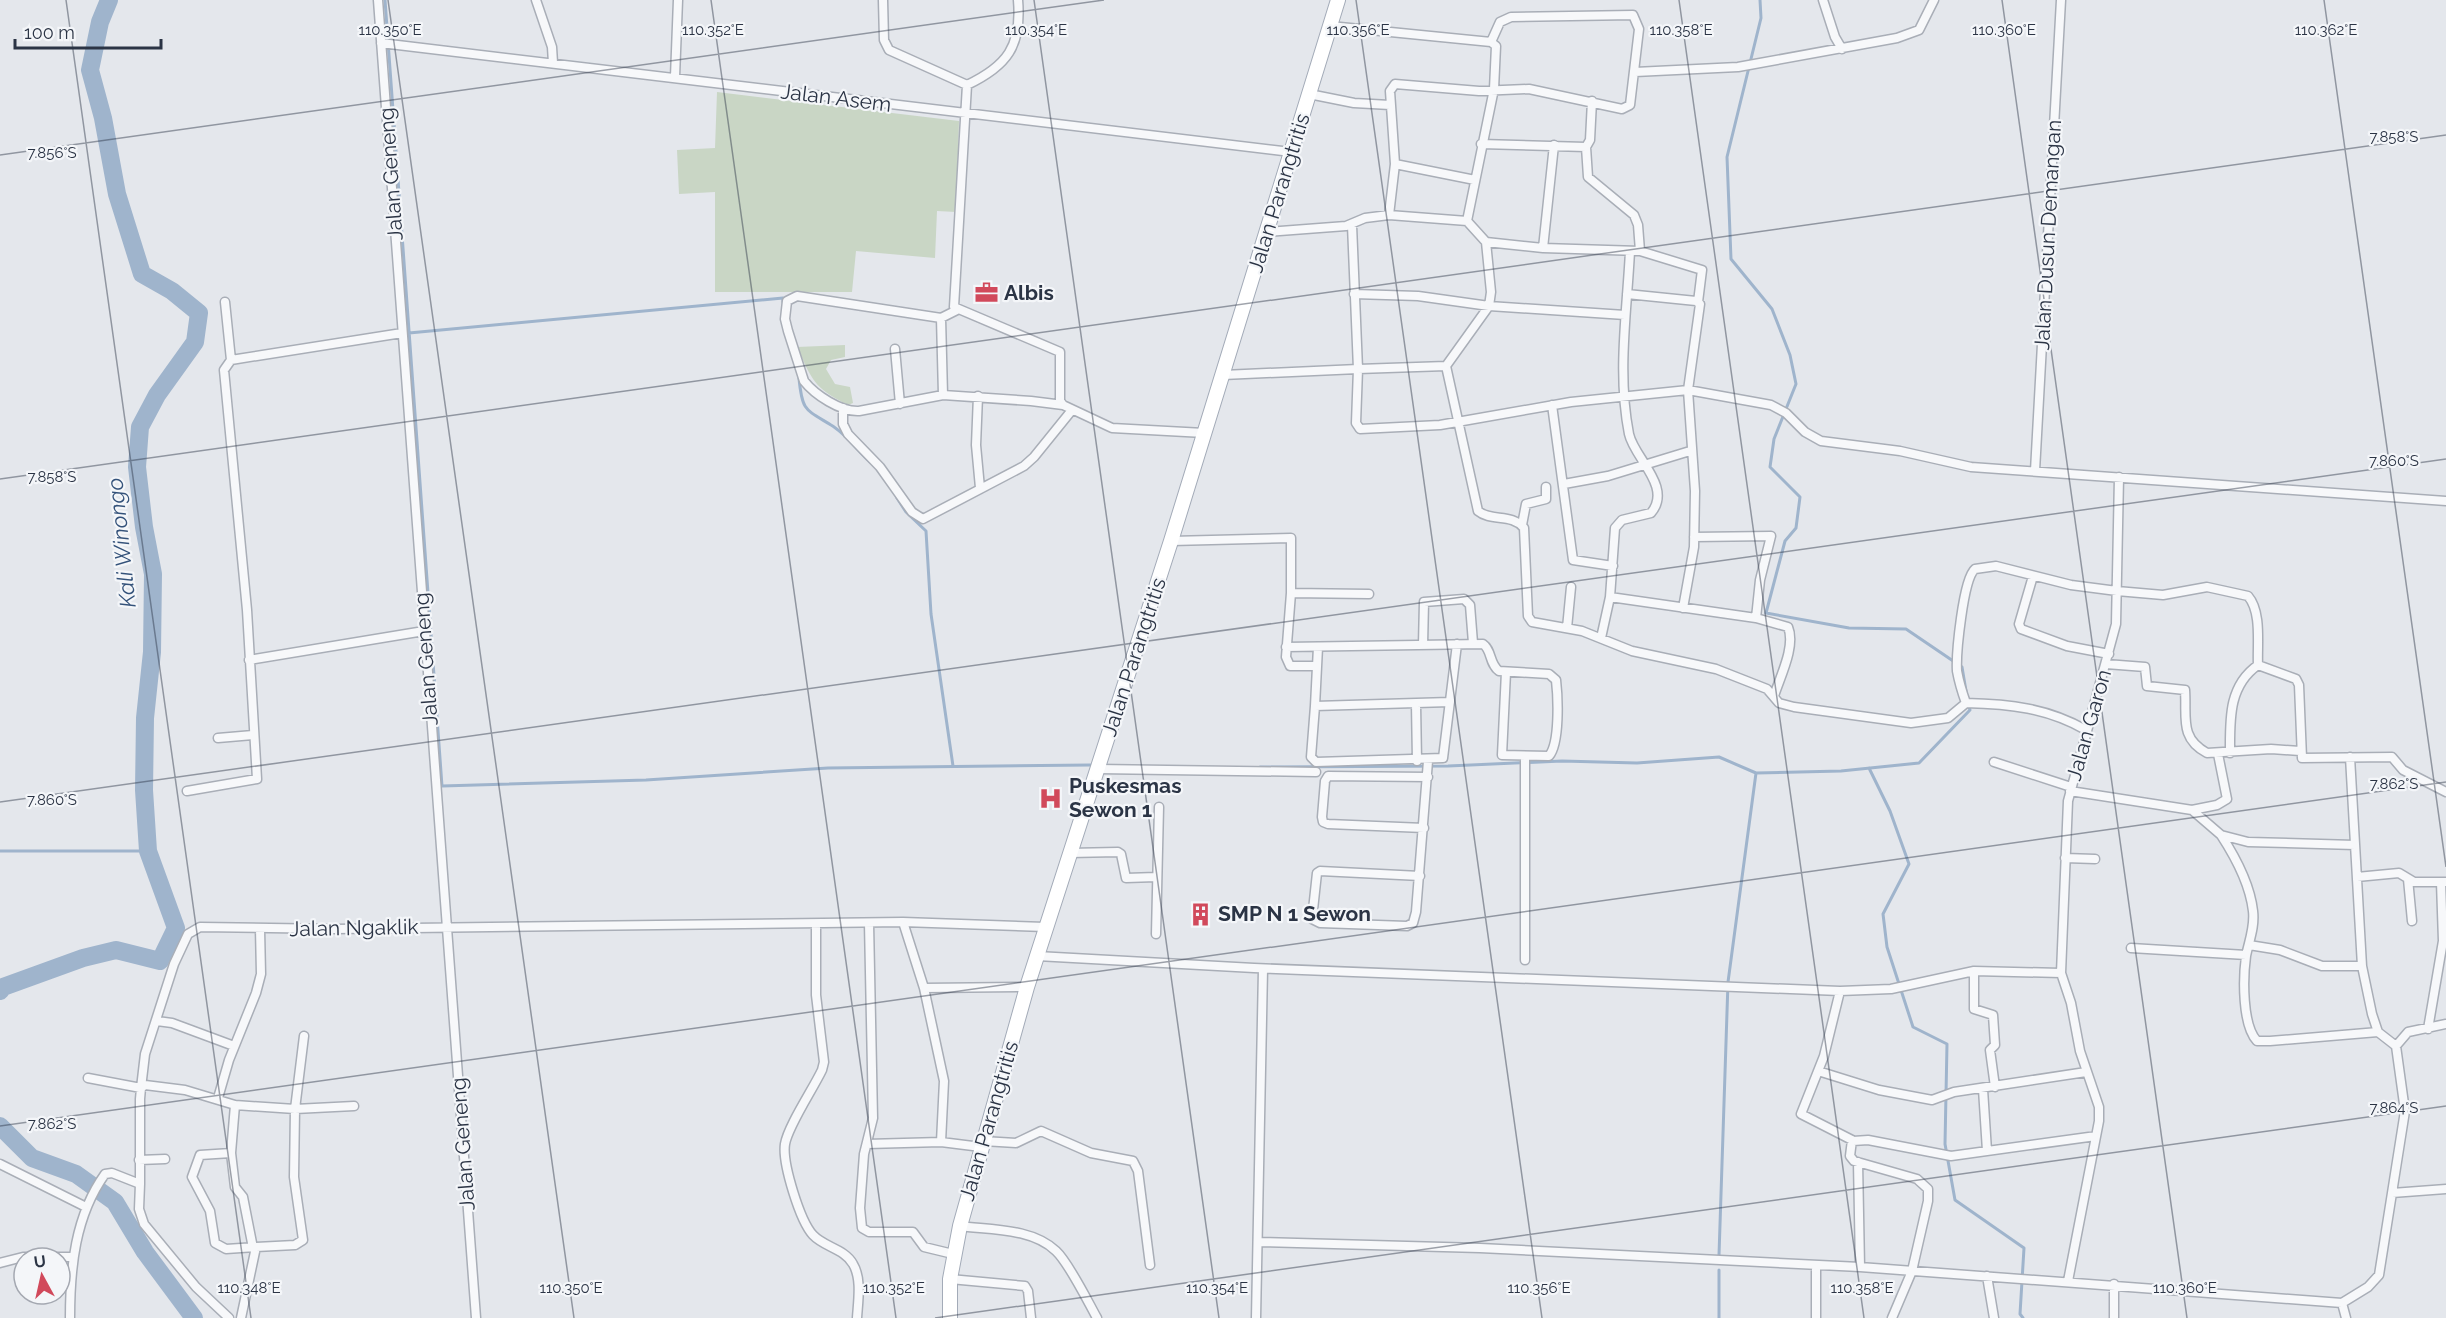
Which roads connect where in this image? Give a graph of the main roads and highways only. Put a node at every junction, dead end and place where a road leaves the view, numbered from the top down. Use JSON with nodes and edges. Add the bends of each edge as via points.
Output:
{"nodes":[{"id":1,"x":1338,"y":0,"type":"edge"},
{"id":2,"x":950,"y":1318,"type":"edge"}],
"edges":[{"from":1,"to":2,"type":"main road","name":"Jalan Parangtritis","via":[[1171,541],[1027,987],[960,1226],[950,1279]]}]}
